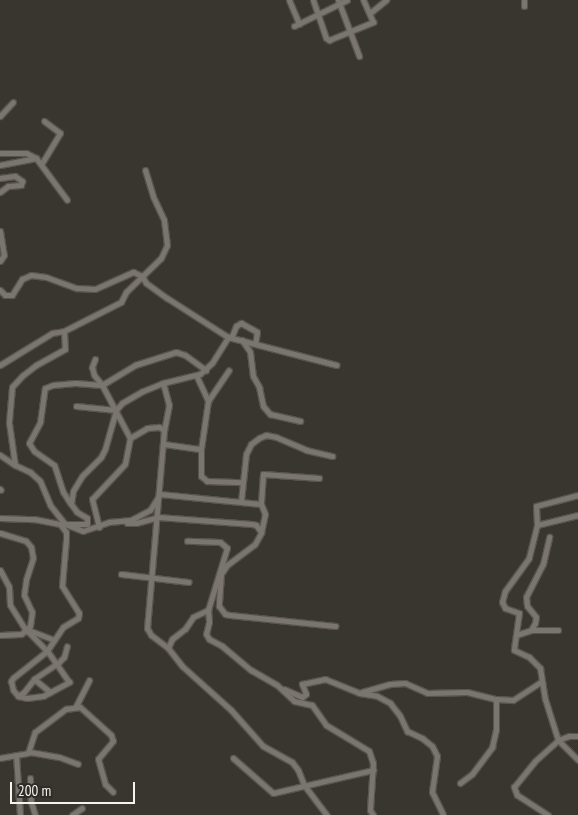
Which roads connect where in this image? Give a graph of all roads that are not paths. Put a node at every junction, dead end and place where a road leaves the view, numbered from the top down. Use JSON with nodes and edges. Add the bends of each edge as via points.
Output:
{"nodes":[{"id":1,"x":289,"y":0,"type":"edge"},
{"id":2,"x":313,"y":0,"type":"edge"},
{"id":3,"x":347,"y":0,"type":"edge"},
{"id":4,"x":363,"y":0,"type":"edge"},
{"id":5,"x":386,"y":0,"type":"edge"},
{"id":6,"x":338,"y":2,"type":"edge"},
{"id":7,"x":370,"y":13,"type":"junction"},
{"id":8,"x":318,"y":15,"type":"junction"},
{"id":9,"x":300,"y":24,"type":"junction"},
{"id":10,"x":294,"y":26,"type":"dead end"},
{"id":11,"x":349,"y":32,"type":"junction"},
{"id":12,"x":359,"y":56,"type":"dead end"},
{"id":13,"x":13,"y":102,"type":"dead end"},
{"id":14,"x":0,"y":116,"type":"edge"},
{"id":15,"x":44,"y":120,"type":"dead end"},
{"id":16,"x":0,"y":153,"type":"edge"},
{"id":17,"x":36,"y":158,"type":"junction"},
{"id":18,"x":42,"y":163,"type":"junction"},
{"id":19,"x":0,"y":165,"type":"edge"},
{"id":20,"x":146,"y":170,"type":"dead end"},
{"id":21,"x":0,"y":178,"type":"edge"},
{"id":22,"x":0,"y":192,"type":"edge"},
{"id":23,"x":67,"y":200,"type":"dead end"},
{"id":24,"x":0,"y":231,"type":"edge"},
{"id":25,"x":0,"y":261,"type":"edge"},
{"id":26,"x":142,"y":276,"type":"junction"},
{"id":27,"x":2,"y":293,"type":"edge"},
{"id":28,"x":64,"y":331,"type":"junction"},
{"id":29,"x":230,"y":338,"type":"junction"},
{"id":30,"x":242,"y":340,"type":"junction"},
{"id":31,"x":255,"y":344,"type":"junction"},
{"id":32,"x":95,"y":359,"type":"dead end"},
{"id":33,"x":0,"y":365,"type":"edge"},
{"id":34,"x":336,"y":366,"type":"dead end"},
{"id":35,"x":206,"y":370,"type":"junction"},
{"id":36,"x":229,"y":370,"type":"dead end"},
{"id":37,"x":196,"y":375,"type":"junction"},
{"id":38,"x":163,"y":383,"type":"junction"},
{"id":39,"x":102,"y":385,"type":"junction"},
{"id":40,"x":208,"y":401,"type":"junction"},
{"id":41,"x":76,"y":406,"type":"dead end"},
{"id":42,"x":116,"y":410,"type":"junction"},
{"id":43,"x":300,"y":421,"type":"dead end"},
{"id":44,"x":164,"y":430,"type":"junction"},
{"id":45,"x":130,"y":438,"type":"junction"},
{"id":46,"x":164,"y":444,"type":"junction"},
{"id":47,"x":201,"y":449,"type":"junction"},
{"id":48,"x":0,"y":455,"type":"edge"},
{"id":49,"x":332,"y":456,"type":"dead end"},
{"id":50,"x":15,"y":465,"type":"junction"},
{"id":51,"x":319,"y":478,"type":"dead end"},
{"id":52,"x":243,"y":482,"type":"junction"},
{"id":53,"x":160,"y":494,"type":"junction"},
{"id":54,"x":578,"y":495,"type":"edge"},
{"id":55,"x":241,"y":501,"type":"junction"},
{"id":56,"x":71,"y":504,"type":"junction"},
{"id":57,"x":261,"y":504,"type":"junction"},
{"id":58,"x":578,"y":515,"type":"edge"},
{"id":59,"x":158,"y":517,"type":"junction"},
{"id":60,"x":0,"y":518,"type":"edge"},
{"id":61,"x":122,"y":522,"type":"junction"},
{"id":62,"x":62,"y":524,"type":"junction"},
{"id":63,"x":537,"y":525,"type":"junction"},
{"id":64,"x":98,"y":527,"type":"junction"},
{"id":65,"x":0,"y":533,"type":"edge"},
{"id":66,"x":261,"y":533,"type":"junction"},
{"id":67,"x":549,"y":537,"type":"dead end"},
{"id":68,"x":187,"y":541,"type":"dead end"},
{"id":69,"x":0,"y":570,"type":"edge"},
{"id":70,"x":121,"y":574,"type":"dead end"},
{"id":71,"x":221,"y":574,"type":"junction"},
{"id":72,"x":152,"y":579,"type":"junction"},
{"id":73,"x":189,"y":582,"type":"dead end"},
{"id":74,"x":208,"y":610,"type":"junction"},
{"id":75,"x":335,"y":626,"type":"dead end"},
{"id":76,"x":28,"y":630,"type":"junction"},
{"id":77,"x":531,"y":630,"type":"junction"},
{"id":78,"x":558,"y":630,"type":"dead end"},
{"id":79,"x":0,"y":635,"type":"edge"},
{"id":80,"x":516,"y":635,"type":"junction"},
{"id":81,"x":54,"y":640,"type":"junction"},
{"id":82,"x":67,"y":646,"type":"dead end"},
{"id":83,"x":168,"y":648,"type":"junction"},
{"id":84,"x":47,"y":651,"type":"junction"},
{"id":85,"x":56,"y":665,"type":"junction"},
{"id":86,"x":34,"y":679,"type":"junction"},
{"id":87,"x":89,"y":680,"type":"dead end"},
{"id":88,"x":542,"y":682,"type":"junction"},
{"id":89,"x":277,"y":685,"type":"junction"},
{"id":90,"x":50,"y":692,"type":"junction"},
{"id":91,"x":359,"y":693,"type":"junction"},
{"id":92,"x":18,"y":696,"type":"junction"},
{"id":93,"x":496,"y":699,"type":"junction"},
{"id":94,"x":76,"y":706,"type":"junction"},
{"id":95,"x":578,"y":736,"type":"edge"},
{"id":96,"x":558,"y":740,"type":"junction"},
{"id":97,"x":30,"y":752,"type":"junction"},
{"id":98,"x":16,"y":755,"type":"junction"},
{"id":99,"x":0,"y":758,"type":"edge"},
{"id":100,"x":233,"y":758,"type":"dead end"},
{"id":101,"x":578,"y":760,"type":"edge"},
{"id":102,"x":78,"y":764,"type":"dead end"},
{"id":103,"x":373,"y":770,"type":"junction"},
{"id":104,"x":30,"y":778,"type":"dead end"},
{"id":105,"x":460,"y":783,"type":"dead end"},
{"id":106,"x":304,"y":785,"type":"junction"},
{"id":107,"x":113,"y":792,"type":"dead end"},
{"id":108,"x":82,"y":808,"type":"dead end"},
{"id":109,"x":20,"y":815,"type":"edge"},
{"id":110,"x":35,"y":815,"type":"edge"},
{"id":111,"x":72,"y":815,"type":"edge"},
{"id":112,"x":327,"y":815,"type":"edge"},
{"id":113,"x":372,"y":815,"type":"edge"},
{"id":114,"x":443,"y":815,"type":"edge"},
{"id":115,"x":548,"y":815,"type":"edge"}],
"edges":[{"from":1,"to":9,"type":"street"},
{"from":2,"to":8,"type":"street"},
{"from":3,"to":6,"type":"street"},
{"from":4,"to":7,"type":"street"},
{"from":5,"to":7,"type":"street"},
{"from":6,"to":8,"type":"street"},
{"from":6,"to":11,"type":"street"},
{"from":7,"to":11,"type":"street","via":[[372,22]]},
{"from":8,"to":9,"type":"street"},
{"from":8,"to":11,"type":"street","via":[[326,38],[330,40]]},
{"from":9,"to":10,"type":"street"},
{"from":11,"to":12,"type":"street"},
{"from":13,"to":14,"type":"street"},
{"from":15,"to":18,"type":"street","via":[[60,133]]},
{"from":16,"to":17,"type":"street","via":[[26,153]]},
{"from":17,"to":18,"type":"street"},
{"from":17,"to":19,"type":"street"},
{"from":18,"to":23,"type":"street"},
{"from":20,"to":26,"type":"street","via":[[152,196],[164,220],[167,245],[160,258]]},
{"from":21,"to":22,"type":"street","via":[[15,176],[22,181],[21,185],[8,186]]},
{"from":24,"to":25,"type":"street","via":[[4,255]]},
{"from":26,"to":27,"type":"street","via":[[133,272],[95,289],[77,288],[31,275],[22,279],[12,295]]},
{"from":26,"to":28,"type":"street","via":[[120,302]]},
{"from":26,"to":29,"type":"street","via":[[167,298]]},
{"from":28,"to":33,"type":"street","via":[[52,332]]},
{"from":28,"to":50,"type":"street","via":[[65,349],[36,365],[12,387],[9,423]]},
{"from":29,"to":30,"type":"street"},
{"from":29,"to":31,"type":"street","via":[[241,323],[257,332]]},
{"from":29,"to":35,"type":"street"},
{"from":30,"to":31,"type":"street"},
{"from":30,"to":43,"type":"street","via":[[250,352],[253,376],[263,406],[270,414]]},
{"from":31,"to":34,"type":"street"},
{"from":32,"to":39,"type":"street","via":[[92,371]]},
{"from":35,"to":37,"type":"street"},
{"from":35,"to":39,"type":"street","via":[[185,355],[171,353],[135,364]]},
{"from":36,"to":40,"type":"street"},
{"from":37,"to":38,"type":"street"},
{"from":37,"to":40,"type":"street"},
{"from":38,"to":42,"type":"street","via":[[142,391]]},
{"from":38,"to":44,"type":"street","via":[[169,405]]},
{"from":39,"to":42,"type":"street"},
{"from":39,"to":56,"type":"street","via":[[74,383],[45,388],[40,422],[29,443],[34,451],[54,465],[63,492]]},
{"from":40,"to":47,"type":"street"},
{"from":41,"to":42,"type":"street"},
{"from":42,"to":45,"type":"street"},
{"from":42,"to":56,"type":"street","via":[[105,449],[76,483]]},
{"from":44,"to":45,"type":"street","via":[[147,428]]},
{"from":44,"to":46,"type":"street"},
{"from":45,"to":64,"type":"street","via":[[125,464],[92,500]]},
{"from":46,"to":47,"type":"street"},
{"from":46,"to":53,"type":"street"},
{"from":47,"to":52,"type":"street","via":[[200,472],[204,480]]},
{"from":48,"to":50,"type":"street"},
{"from":49,"to":52,"type":"street","via":[[266,435],[251,444],[246,454]]},
{"from":50,"to":62,"type":"street","via":[[40,481]]},
{"from":51,"to":57,"type":"street","via":[[263,474]]},
{"from":52,"to":55,"type":"street"},
{"from":53,"to":55,"type":"street"},
{"from":53,"to":59,"type":"street"},
{"from":53,"to":61,"type":"street","via":[[150,510]]},
{"from":54,"to":63,"type":"street","via":[[536,506]]},
{"from":55,"to":57,"type":"street"},
{"from":56,"to":62,"type":"street","via":[[88,521],[85,525]]},
{"from":57,"to":66,"type":"street","via":[[265,514]]},
{"from":58,"to":63,"type":"street"},
{"from":59,"to":61,"type":"street","via":[[136,523]]},
{"from":59,"to":66,"type":"street","via":[[252,524]]},
{"from":59,"to":72,"type":"street"},
{"from":60,"to":62,"type":"street"},
{"from":61,"to":64,"type":"street","via":[[109,522]]},
{"from":62,"to":64,"type":"street","via":[[83,531]]},
{"from":62,"to":81,"type":"street","via":[[66,532],[62,586],[79,613],[78,618],[63,627]]},
{"from":63,"to":80,"type":"street","via":[[529,558],[503,598],[505,608],[519,613]]},
{"from":65,"to":76,"type":"street","via":[[26,541],[33,552],[24,595],[33,616]]},
{"from":66,"to":71,"type":"street","via":[[255,544],[227,565]]},
{"from":67,"to":77,"type":"street","via":[[543,564],[526,598],[536,617]]},
{"from":68,"to":71,"type":"street","via":[[226,545]]},
{"from":69,"to":76,"type":"street","via":[[9,587],[10,605]]},
{"from":70,"to":72,"type":"street"},
{"from":71,"to":74,"type":"street","via":[[216,580]]},
{"from":71,"to":75,"type":"street","via":[[218,606],[225,614]]},
{"from":72,"to":73,"type":"street"},
{"from":72,"to":83,"type":"street","via":[[147,628]]},
{"from":74,"to":83,"type":"street","via":[[193,617],[185,629],[172,638]]},
{"from":74,"to":89,"type":"street","via":[[206,634],[209,639],[250,670]]},
{"from":76,"to":79,"type":"street","via":[[21,634]]},
{"from":76,"to":81,"type":"street"},
{"from":76,"to":84,"type":"street"},
{"from":77,"to":78,"type":"street"},
{"from":77,"to":80,"type":"street"},
{"from":80,"to":88,"type":"street","via":[[514,650],[538,665]]},
{"from":81,"to":84,"type":"street"},
{"from":82,"to":85,"type":"street","via":[[64,657]]},
{"from":83,"to":106,"type":"street","via":[[263,746],[292,762]]},
{"from":84,"to":85,"type":"street"},
{"from":84,"to":92,"type":"street","via":[[11,680]]},
{"from":85,"to":86,"type":"street"},
{"from":85,"to":90,"type":"street","via":[[69,682]]},
{"from":86,"to":90,"type":"street"},
{"from":86,"to":92,"type":"street"},
{"from":87,"to":94,"type":"street"},
{"from":88,"to":93,"type":"street","via":[[513,700]]},
{"from":88,"to":96,"type":"street"},
{"from":89,"to":91,"type":"street","via":[[302,697],[306,694],[302,684],[325,679]]},
{"from":89,"to":103,"type":"street","via":[[294,701],[312,705],[326,725],[369,751]]},
{"from":90,"to":92,"type":"street","via":[[38,697]]},
{"from":91,"to":93,"type":"street","via":[[405,683],[427,693],[466,692]]},
{"from":91,"to":114,"type":"street","via":[[385,698],[395,708],[406,732],[432,746],[438,760],[432,792]]},
{"from":93,"to":105,"type":"street","via":[[496,730],[492,747],[472,774]]},
{"from":94,"to":97,"type":"street","via":[[66,709],[35,732]]},
{"from":94,"to":107,"type":"street","via":[[84,709],[111,735],[113,741],[98,759],[105,784]]},
{"from":95,"to":96,"type":"street"},
{"from":96,"to":101,"type":"street"},
{"from":96,"to":115,"type":"street","via":[[534,761],[514,787],[517,795]]},
{"from":97,"to":98,"type":"street"},
{"from":97,"to":102,"type":"street"},
{"from":98,"to":99,"type":"street"},
{"from":98,"to":109,"type":"street"},
{"from":100,"to":106,"type":"street","via":[[273,793]]},
{"from":103,"to":106,"type":"street"},
{"from":103,"to":113,"type":"street"},
{"from":104,"to":110,"type":"street"},
{"from":106,"to":112,"type":"street"},
{"from":108,"to":111,"type":"street"}]}
